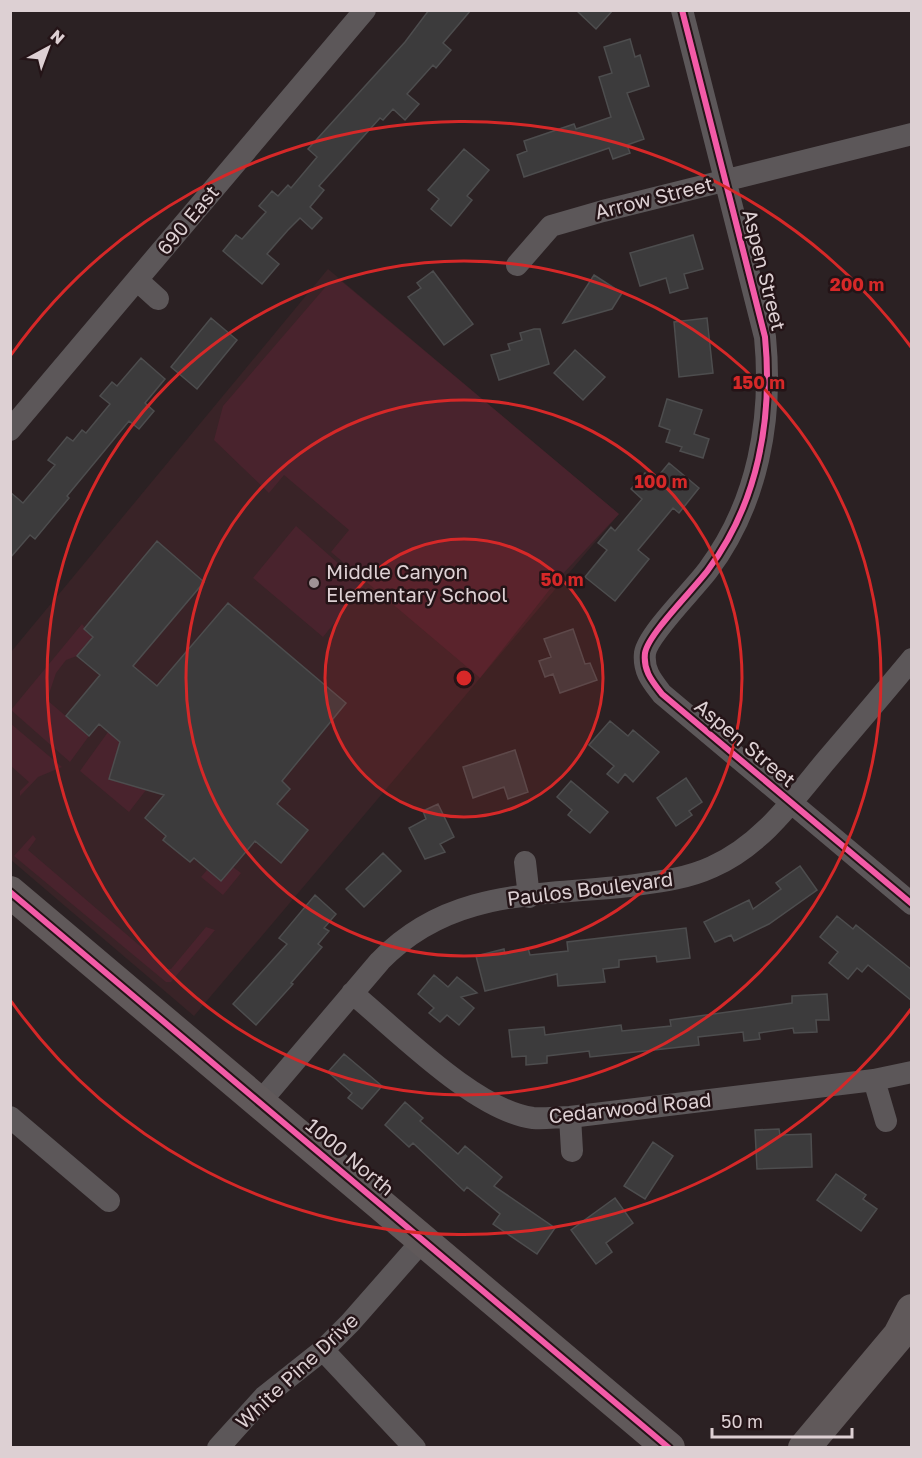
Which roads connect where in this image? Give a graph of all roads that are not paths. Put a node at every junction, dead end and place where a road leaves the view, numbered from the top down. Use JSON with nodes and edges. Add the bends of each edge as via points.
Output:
{"nodes":[{"id":1,"x":365,"y":10,"type":"edge"},
{"id":2,"x":682,"y":10,"type":"edge"},
{"id":3,"x":912,"y":134,"type":"edge"},
{"id":4,"x":725,"y":180,"type":"junction"},
{"id":5,"x":517,"y":265,"type":"dead end"},
{"id":6,"x":137,"y":280,"type":"junction"},
{"id":7,"x":158,"y":299,"type":"dead end"},
{"id":8,"x":15,"y":415,"type":"edge"},
{"id":9,"x":912,"y":659,"type":"edge"},
{"id":10,"x":791,"y":803,"type":"junction"},
{"id":11,"x":525,"y":862,"type":"dead end"},
{"id":12,"x":10,"y":892,"type":"edge"},
{"id":13,"x":529,"y":897,"type":"junction"},
{"id":14,"x":912,"y":904,"type":"edge"},
{"id":15,"x":352,"y":993,"type":"junction"},
{"id":16,"x":912,"y":1072,"type":"edge"},
{"id":17,"x":874,"y":1080,"type":"junction"},
{"id":18,"x":260,"y":1102,"type":"junction"},
{"id":19,"x":10,"y":1117,"type":"edge"},
{"id":20,"x":570,"y":1117,"type":"junction"},
{"id":21,"x":886,"y":1121,"type":"dead end"},
{"id":22,"x":572,"y":1151,"type":"dead end"},
{"id":23,"x":109,"y":1201,"type":"dead end"},
{"id":24,"x":423,"y":1240,"type":"junction"},
{"id":25,"x":912,"y":1310,"type":"edge"},
{"id":26,"x":323,"y":1350,"type":"junction"},
{"id":27,"x":218,"y":1448,"type":"edge"},
{"id":28,"x":415,"y":1448,"type":"edge"},
{"id":29,"x":669,"y":1448,"type":"edge"},
{"id":30,"x":804,"y":1448,"type":"edge"}],
"edges":[{"from":1,"to":6,"type":"street","name":"690 East"},
{"from":2,"to":4,"type":"street","name":"Aspen Street"},
{"from":3,"to":4,"type":"street","name":"Arrow Street"},
{"from":4,"to":5,"type":"street","name":"Arrow Street","via":[[551,226]]},
{"from":4,"to":10,"type":"street","name":"Aspen Street","via":[[765,337],[768,392],[762,446],[736,523],[708,570],[645,652],[647,675],[662,694]]},
{"from":6,"to":7,"type":"street"},
{"from":6,"to":8,"type":"street","name":"690 East"},
{"from":9,"to":10,"type":"street","name":"Paulos Boulevard"},
{"from":10,"to":13,"type":"street","name":"Paulos Boulevard","via":[[746,848],[693,874],[655,883]]},
{"from":10,"to":14,"type":"street","name":"Aspen Street"},
{"from":11,"to":13,"type":"street"},
{"from":12,"to":18,"type":"street","name":"1000 North"},
{"from":13,"to":15,"type":"street","name":"Paulos Boulevard","via":[[464,906],[428,921],[394,945]]},
{"from":15,"to":18,"type":"street","name":"Paulos Boulevard"},
{"from":15,"to":20,"type":"street","name":"Cedarwood Road","via":[[470,1092],[493,1106],[533,1118]]},
{"from":16,"to":17,"type":"street","name":"Cedarwood Road"},
{"from":17,"to":20,"type":"street","name":"Cedarwood Road"},
{"from":17,"to":21,"type":"street"},
{"from":18,"to":24,"type":"street","name":"1000 North"},
{"from":19,"to":23,"type":"street"},
{"from":20,"to":22,"type":"street"},
{"from":24,"to":26,"type":"street","name":"White Pine Drive"},
{"from":24,"to":29,"type":"street","name":"1000 North"},
{"from":25,"to":30,"type":"street","via":[[899,1335]]},
{"from":26,"to":27,"type":"street","name":"White Pine Drive","via":[[265,1396]]},
{"from":26,"to":28,"type":"street"}]}
